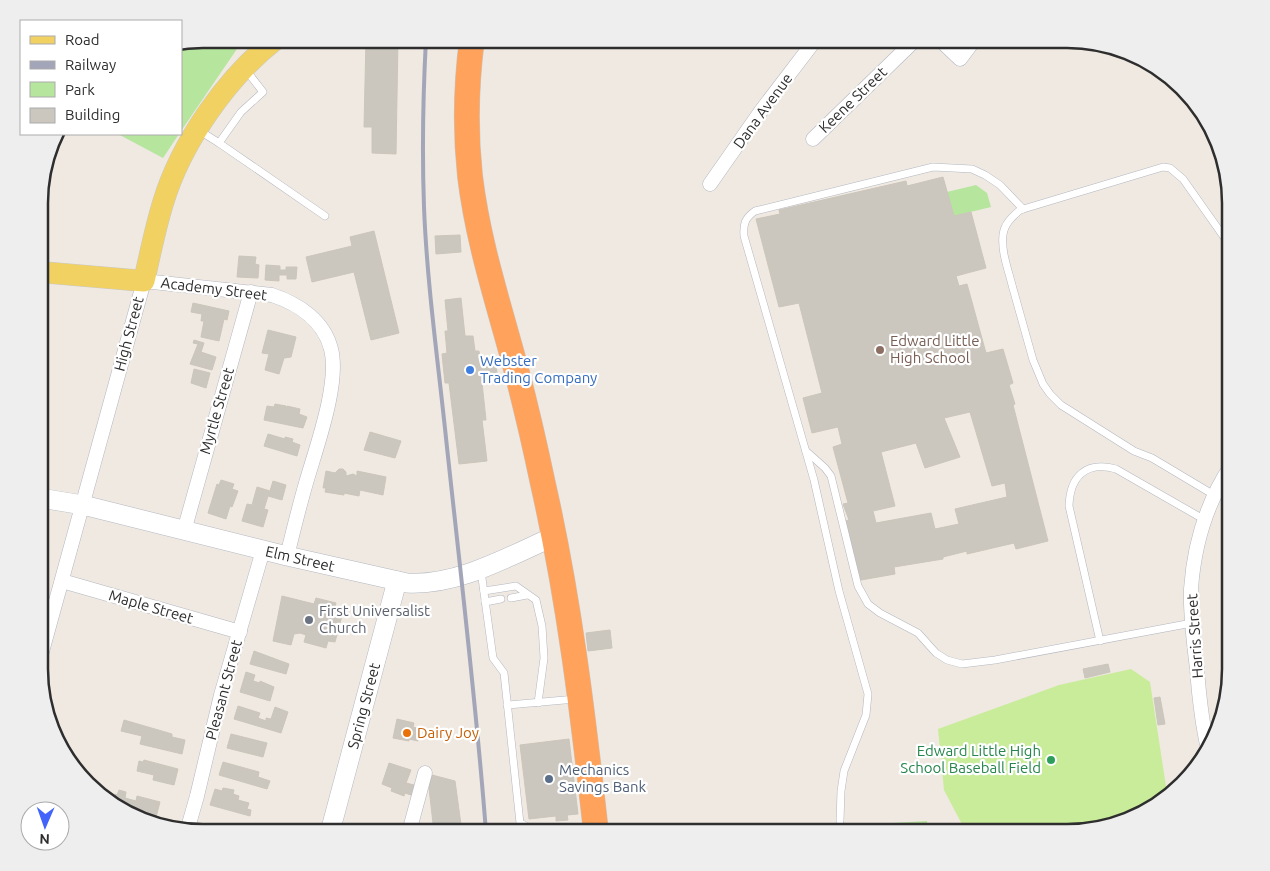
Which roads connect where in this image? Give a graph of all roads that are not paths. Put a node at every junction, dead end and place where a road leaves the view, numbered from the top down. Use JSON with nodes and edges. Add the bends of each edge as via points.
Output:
{"nodes":[{"id":1,"x":266,"y":48,"type":"edge"},
{"id":2,"x":471,"y":48,"type":"edge"},
{"id":3,"x":809,"y":48,"type":"edge"},
{"id":4,"x":907,"y":48,"type":"edge"},
{"id":5,"x":948,"y":48,"type":"edge"},
{"id":6,"x":968,"y":48,"type":"edge"},
{"id":7,"x":244,"y":68,"type":"junction"},
{"id":8,"x":197,"y":130,"type":"junction"},
{"id":9,"x":812,"y":139,"type":"dead end"},
{"id":10,"x":219,"y":143,"type":"junction"},
{"id":11,"x":710,"y":184,"type":"dead end"},
{"id":12,"x":1023,"y":209,"type":"junction"},
{"id":13,"x":325,"y":216,"type":"dead end"},
{"id":14,"x":1222,"y":234,"type":"edge"},
{"id":15,"x":48,"y":273,"type":"edge"},
{"id":16,"x":144,"y":281,"type":"junction"},
{"id":17,"x":251,"y":292,"type":"junction"},
{"id":18,"x":805,"y":450,"type":"junction"},
{"id":19,"x":1222,"y":482,"type":"edge"},
{"id":20,"x":1216,"y":492,"type":"junction"},
{"id":21,"x":1222,"y":495,"type":"edge"},
{"id":22,"x":48,"y":499,"type":"edge"},
{"id":23,"x":83,"y":505,"type":"junction"},
{"id":24,"x":1205,"y":520,"type":"junction"},
{"id":25,"x":184,"y":531,"type":"junction"},
{"id":26,"x":555,"y":536,"type":"junction"},
{"id":27,"x":262,"y":550,"type":"junction"},
{"id":28,"x":287,"y":556,"type":"junction"},
{"id":29,"x":480,"y":568,"type":"junction"},
{"id":30,"x":62,"y":581,"type":"junction"},
{"id":31,"x":397,"y":581,"type":"junction"},
{"id":32,"x":484,"y":590,"type":"junction"},
{"id":33,"x":527,"y":595,"type":"junction"},
{"id":34,"x":512,"y":598,"type":"dead end"},
{"id":35,"x":501,"y":599,"type":"dead end"},
{"id":36,"x":486,"y":602,"type":"junction"},
{"id":37,"x":1192,"y":623,"type":"junction"},
{"id":38,"x":48,"y":631,"type":"edge"},
{"id":39,"x":240,"y":632,"type":"junction"},
{"id":40,"x":1100,"y":641,"type":"junction"},
{"id":41,"x":580,"y":698,"type":"junction"},
{"id":42,"x":538,"y":702,"type":"junction"},
{"id":43,"x":507,"y":705,"type":"junction"},
{"id":44,"x":1206,"y":738,"type":"edge"},
{"id":45,"x":425,"y":773,"type":"dead end"},
{"id":46,"x":840,"y":821,"type":"dead end"},
{"id":47,"x":189,"y":823,"type":"edge"},
{"id":48,"x":332,"y":823,"type":"edge"},
{"id":49,"x":411,"y":823,"type":"edge"},
{"id":50,"x":521,"y":823,"type":"edge"},
{"id":51,"x":595,"y":823,"type":"edge"}],
"edges":[{"from":1,"to":7,"type":"main road","name":"High Street"},
{"from":2,"to":26,"type":"highway","via":[[466,112],[474,206]]},
{"from":3,"to":11,"type":"street","name":"Dana Avenue"},
{"from":4,"to":9,"type":"street","name":"Keene Street"},
{"from":5,"to":6,"type":"street","via":[[960,59]]},
{"from":7,"to":8,"type":"main road","name":"High Street","via":[[227,86]]},
{"from":7,"to":10,"type":"lane","via":[[263,92],[241,112]]},
{"from":8,"to":10,"type":"lane"},
{"from":8,"to":16,"type":"main road","name":"High Street","via":[[163,202]]},
{"from":10,"to":13,"type":"lane"},
{"from":12,"to":14,"type":"lane","via":[[1163,167],[1170,168],[1183,180]]},
{"from":12,"to":18,"type":"lane","via":[[1000,185],[985,175],[972,169],[933,167],[755,211],[747,217],[743,225],[744,236]]},
{"from":12,"to":20,"type":"lane","via":[[1005,226],[1003,247],[1038,375],[1050,394],[1061,405],[1128,448]]},
{"from":15,"to":16,"type":"main road","name":"Academy Street"},
{"from":16,"to":17,"type":"street","name":"Academy Street"},
{"from":16,"to":23,"type":"street","name":"High Street"},
{"from":17,"to":25,"type":"street","name":"Myrtle Street"},
{"from":17,"to":28,"type":"street","name":"Academy Street","via":[[281,298],[306,311],[324,332],[331,349],[333,381]]},
{"from":18,"to":40,"type":"lane","via":[[831,476],[858,586],[868,604],[918,633],[946,660],[976,663]]},
{"from":18,"to":46,"type":"lane","via":[[868,694],[866,715],[844,771]]},
{"from":19,"to":20,"type":"street","name":"Harris Street"},
{"from":20,"to":21,"type":"lane"},
{"from":20,"to":24,"type":"street","name":"Harris Street"},
{"from":22,"to":23,"type":"main road","name":"Elm Street"},
{"from":23,"to":25,"type":"main road","name":"Elm Street"},
{"from":23,"to":30,"type":"street","name":"High Street"},
{"from":24,"to":37,"type":"street","name":"Harris Street","via":[[1192,579]]},
{"from":24,"to":40,"type":"lane","via":[[1116,469],[1094,467],[1076,477],[1071,486],[1069,506]]},
{"from":25,"to":27,"type":"main road","name":"Elm Street"},
{"from":26,"to":29,"type":"main road","name":"Elm Street"},
{"from":26,"to":41,"type":"highway"},
{"from":27,"to":28,"type":"main road","name":"Elm Street"},
{"from":27,"to":39,"type":"street","name":"Pleasant Street"},
{"from":28,"to":31,"type":"main road","name":"Elm Street"},
{"from":29,"to":31,"type":"main road","name":"Elm Street","via":[[437,583]]},
{"from":29,"to":32,"type":"lane"},
{"from":30,"to":38,"type":"street","name":"High Street"},
{"from":30,"to":39,"type":"street","name":"Maple Street"},
{"from":31,"to":48,"type":"main road","name":"Spring Street"},
{"from":32,"to":33,"type":"lane","via":[[516,586]]},
{"from":32,"to":36,"type":"lane"},
{"from":33,"to":34,"type":"lane"},
{"from":33,"to":42,"type":"lane","via":[[536,600],[542,626],[544,658]]},
{"from":35,"to":36,"type":"lane"},
{"from":36,"to":43,"type":"lane","via":[[493,658],[504,673]]},
{"from":37,"to":40,"type":"lane"},
{"from":37,"to":44,"type":"street","name":"Harris Street"},
{"from":39,"to":47,"type":"street","name":"Pleasant Street"},
{"from":41,"to":42,"type":"lane"},
{"from":41,"to":51,"type":"highway"},
{"from":42,"to":43,"type":"lane"},
{"from":43,"to":50,"type":"lane"},
{"from":45,"to":49,"type":"street"}]}
